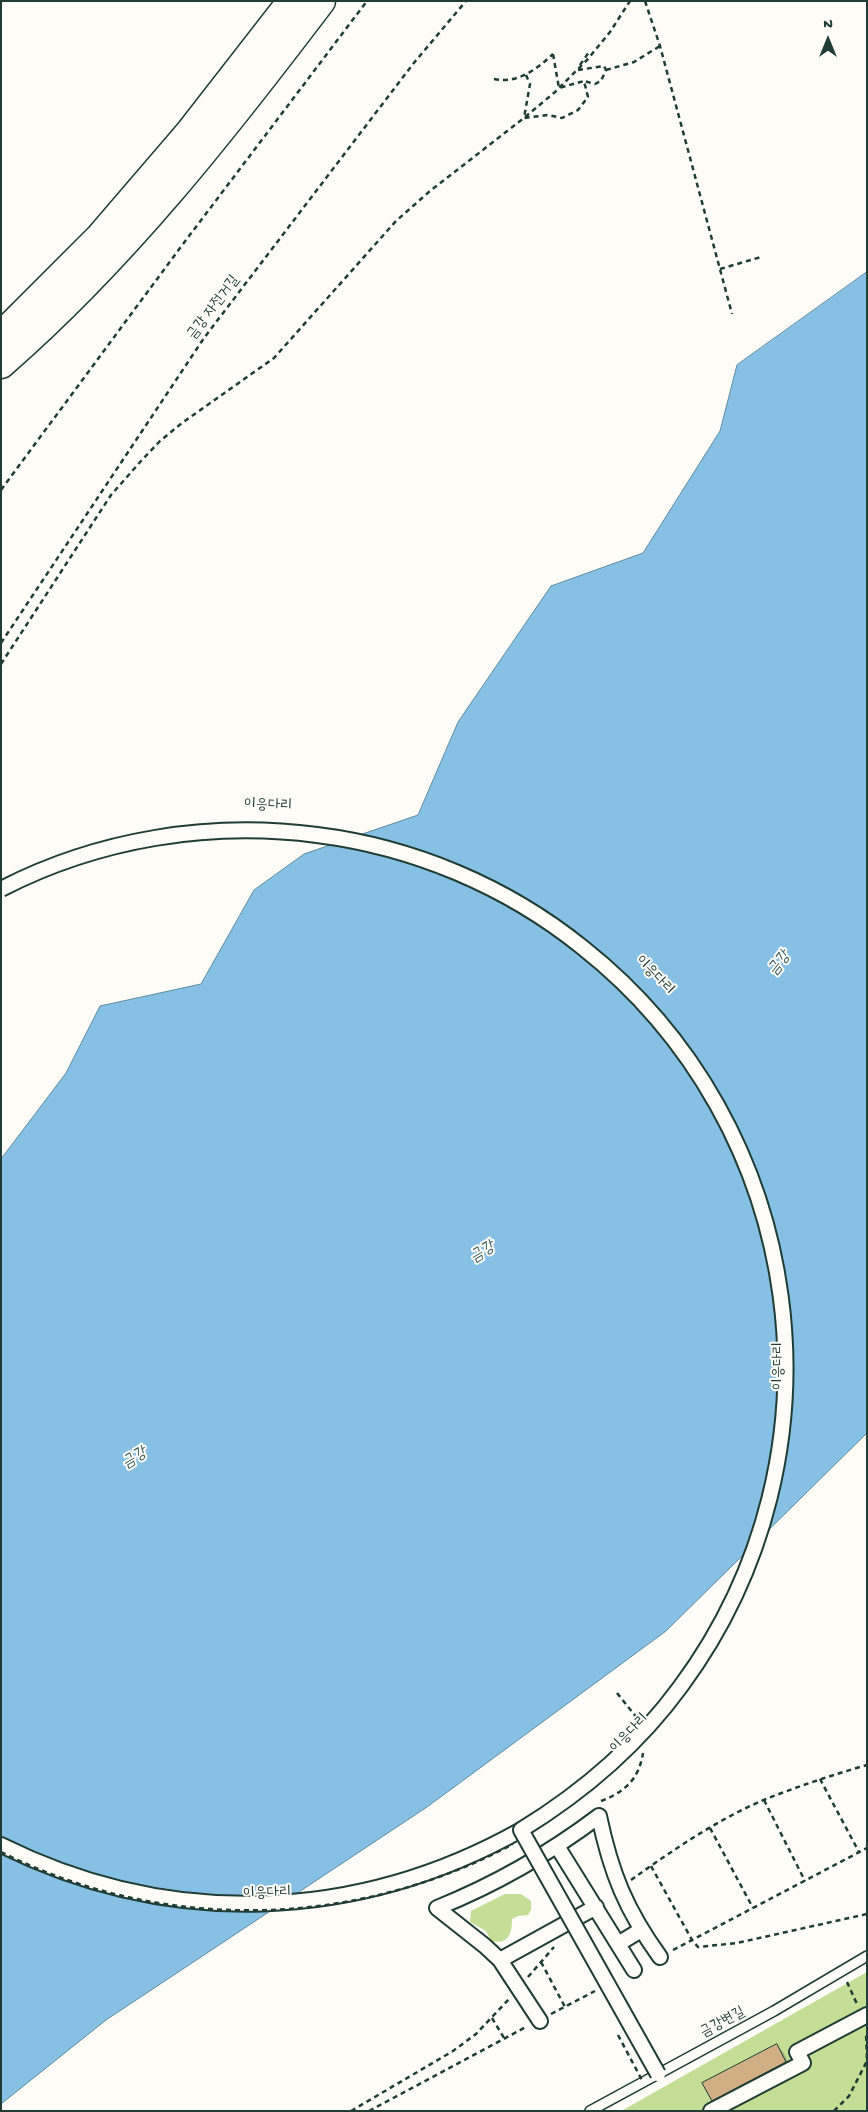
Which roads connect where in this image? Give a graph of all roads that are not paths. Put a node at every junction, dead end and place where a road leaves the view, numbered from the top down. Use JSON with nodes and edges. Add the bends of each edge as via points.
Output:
{"nodes":[{"id":1,"x":292,"y":1,"type":"edge"},
{"id":2,"x":321,"y":1,"type":"edge"},
{"id":3,"x":1,"y":336,"type":"edge"},
{"id":4,"x":1,"y":364,"type":"edge"},
{"id":5,"x":1,"y":889,"type":"edge"},
{"id":6,"x":521,"y":1830,"type":"junction"},
{"id":7,"x":1,"y":1846,"type":"edge"},
{"id":8,"x":557,"y":1846,"type":"junction"},
{"id":9,"x":596,"y":1907,"type":"junction"},
{"id":10,"x":641,"y":1930,"type":"junction"},
{"id":11,"x":618,"y":1944,"type":"junction"},
{"id":12,"x":867,"y":1956,"type":"edge"},
{"id":13,"x":660,"y":1957,"type":"dead end"},
{"id":14,"x":500,"y":1960,"type":"junction"},
{"id":15,"x":634,"y":1970,"type":"dead end"},
{"id":16,"x":865,"y":2016,"type":"edge"},
{"id":17,"x":540,"y":2020,"type":"dead end"},
{"id":18,"x":658,"y":2074,"type":"junction"},
{"id":19,"x":590,"y":2111,"type":"edge"},
{"id":20,"x":710,"y":2111,"type":"edge"}],
"edges":[{"from":1,"to":3,"type":"main road","via":[[190,132],[99,238]]},
{"from":2,"to":4,"type":"main road","via":[[206,148],[113,255]]},
{"from":5,"to":6,"type":"street","name":"이응다리","bridge":true,"via":[[57,864],[100,850],[189,833],[297,832],[351,840],[404,853],[504,895],[586,950],[652,1012],[715,1100],[759,1198],[783,1304],[785,1411],[765,1518],[724,1618],[670,1700],[608,1766]]},
{"from":6,"to":7,"type":"street","name":"이응다리","via":[[458,1861],[386,1886],[324,1899],[262,1904],[198,1902],[122,1890],[56,1870]]},
{"from":6,"to":18,"type":"street","bridge":true},
{"from":8,"to":9,"type":"street"},
{"from":8,"to":10,"type":"street","via":[[599,1816],[619,1889]]},
{"from":8,"to":14,"type":"street","via":[[467,1896],[437,1908]]},
{"from":9,"to":11,"type":"street"},
{"from":9,"to":14,"type":"street"},
{"from":10,"to":11,"type":"street"},
{"from":10,"to":13,"type":"street"},
{"from":11,"to":15,"type":"street"},
{"from":12,"to":18,"type":"lane","name":"금강변길","via":[[774,2012]]},
{"from":14,"to":17,"type":"street"},
{"from":16,"to":20,"type":"street","via":[[797,2052],[803,2063]]},
{"from":18,"to":19,"type":"lane","name":"금강변길"}]}
